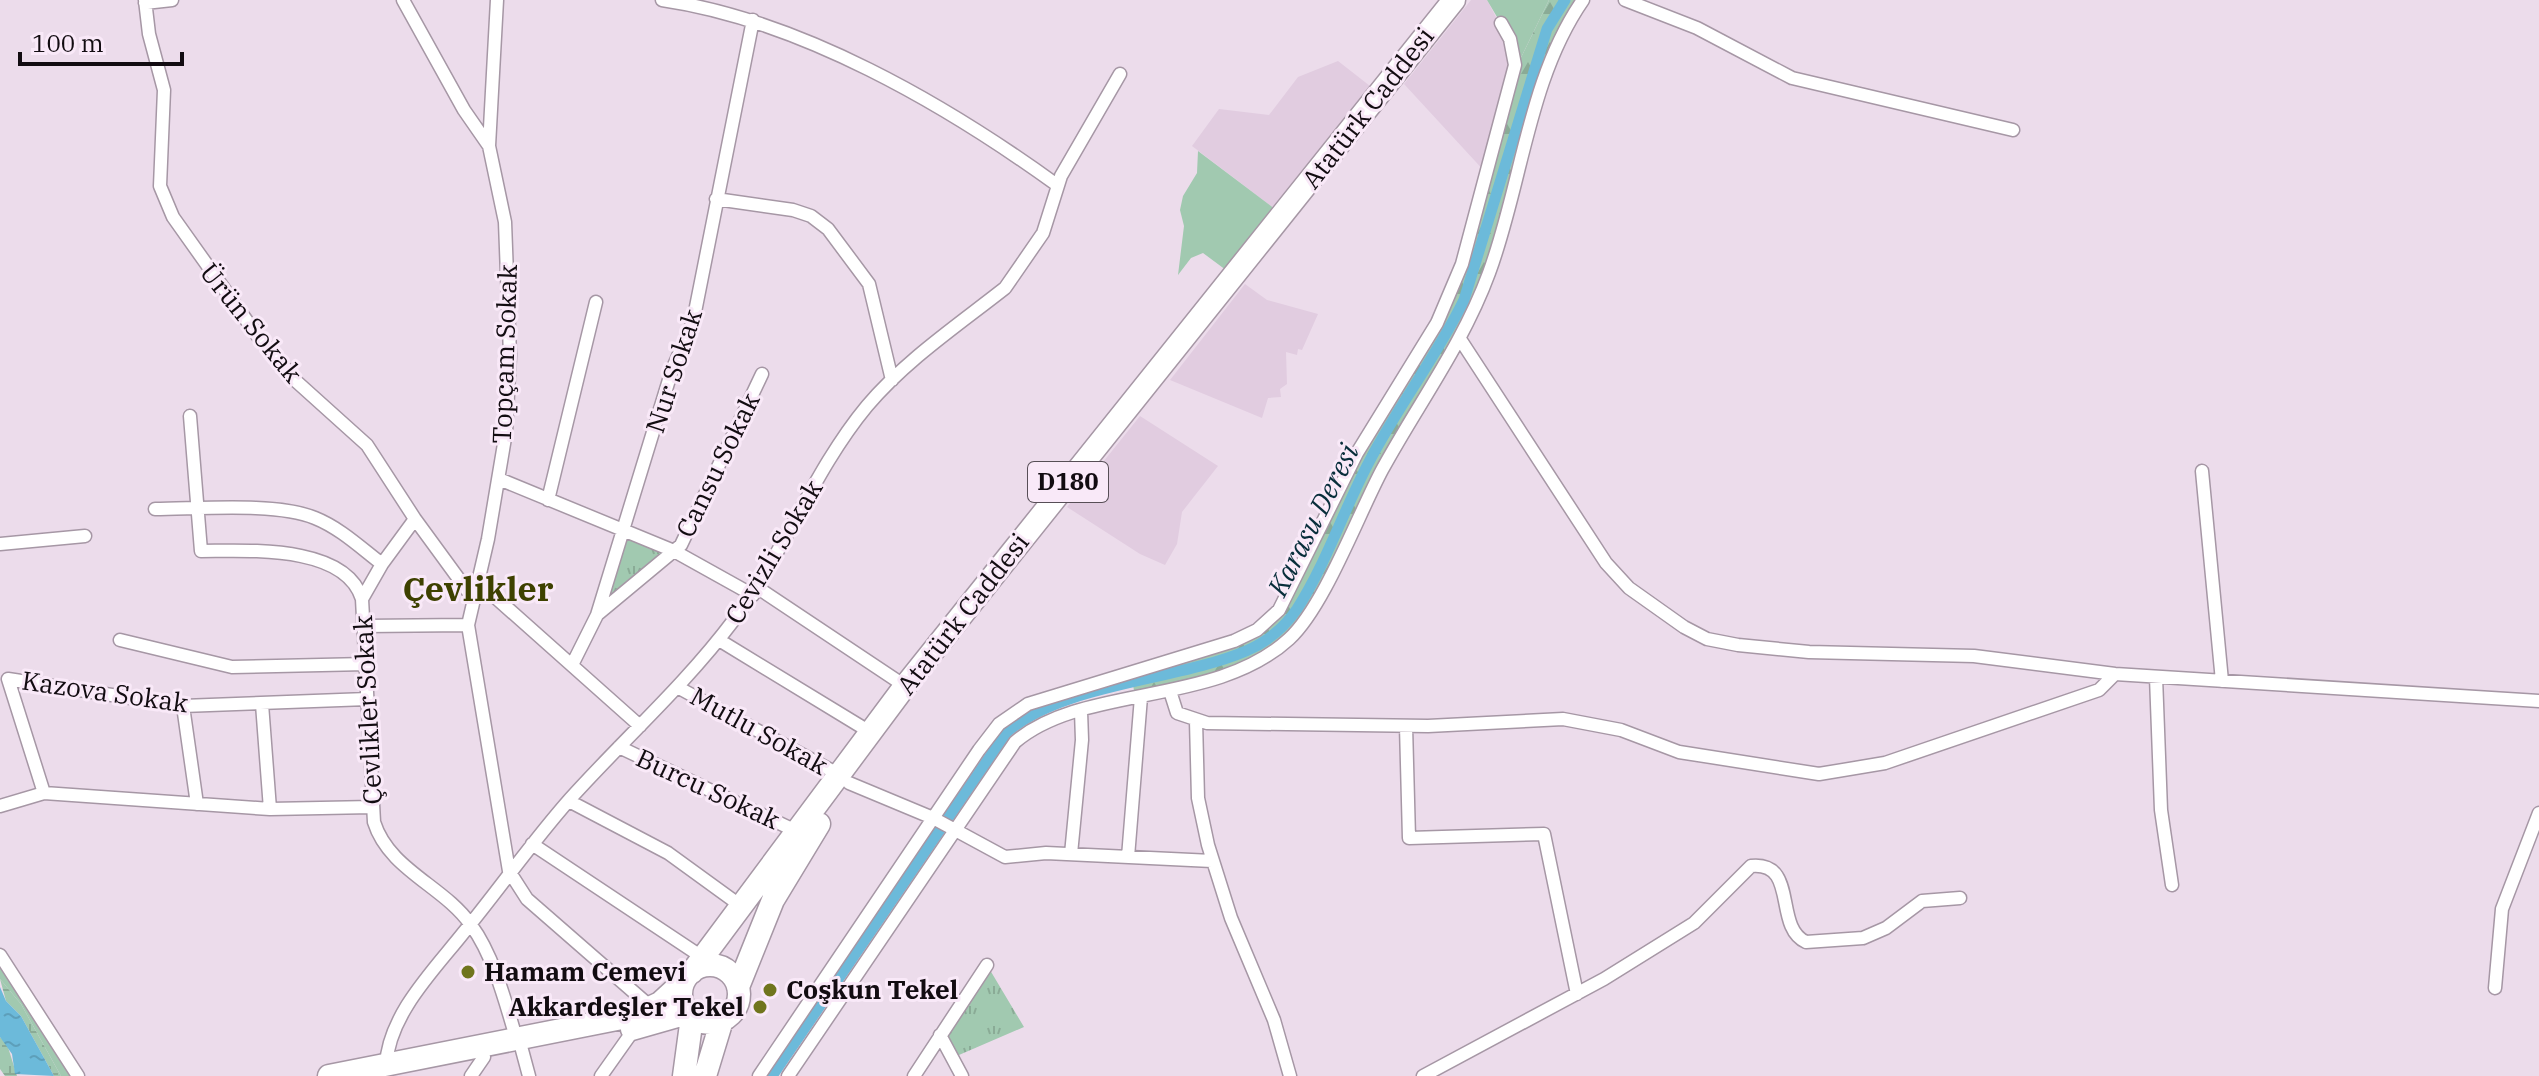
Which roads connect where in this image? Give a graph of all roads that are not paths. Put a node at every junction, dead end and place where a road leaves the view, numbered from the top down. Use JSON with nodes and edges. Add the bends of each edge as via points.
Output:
{"nodes":[{"id":1,"x":172,"y":0,"type":"edge"},
{"id":2,"x":403,"y":0,"type":"edge"},
{"id":3,"x":497,"y":0,"type":"edge"},
{"id":4,"x":662,"y":0,"type":"edge"},
{"id":5,"x":1454,"y":0,"type":"edge"},
{"id":6,"x":1471,"y":0,"type":"edge"},
{"id":7,"x":1583,"y":0,"type":"edge"},
{"id":8,"x":1625,"y":0,"type":"edge"},
{"id":9,"x":145,"y":2,"type":"edge"},
{"id":10,"x":753,"y":20,"type":"junction"},
{"id":11,"x":1501,"y":23,"type":"dead end"},
{"id":12,"x":1120,"y":74,"type":"dead end"},
{"id":13,"x":2013,"y":130,"type":"dead end"},
{"id":14,"x":489,"y":146,"type":"junction"},
{"id":15,"x":1057,"y":185,"type":"junction"},
{"id":16,"x":716,"y":199,"type":"junction"},
{"id":17,"x":596,"y":302,"type":"dead end"},
{"id":18,"x":1460,"y":339,"type":"junction"},
{"id":19,"x":762,"y":374,"type":"dead end"},
{"id":20,"x":892,"y":380,"type":"junction"},
{"id":21,"x":190,"y":416,"type":"dead end"},
{"id":22,"x":2202,"y":471,"type":"dead end"},
{"id":23,"x":499,"y":479,"type":"junction"},
{"id":24,"x":548,"y":500,"type":"junction"},
{"id":25,"x":155,"y":509,"type":"dead end"},
{"id":26,"x":200,"y":509,"type":"junction"},
{"id":27,"x":415,"y":519,"type":"junction"},
{"id":28,"x":623,"y":532,"type":"junction"},
{"id":29,"x":85,"y":536,"type":"dead end"},
{"id":30,"x":0,"y":544,"type":"edge"},
{"id":31,"x":674,"y":551,"type":"junction"},
{"id":32,"x":382,"y":564,"type":"junction"},
{"id":33,"x":477,"y":581,"type":"junction"},
{"id":34,"x":755,"y":592,"type":"junction"},
{"id":35,"x":472,"y":597,"type":"junction"},
{"id":36,"x":362,"y":599,"type":"junction"},
{"id":37,"x":597,"y":615,"type":"junction"},
{"id":38,"x":468,"y":625,"type":"junction"},
{"id":39,"x":364,"y":626,"type":"junction"},
{"id":40,"x":120,"y":640,"type":"dead end"},
{"id":41,"x":719,"y":640,"type":"junction"},
{"id":42,"x":366,"y":664,"type":"junction"},
{"id":43,"x":572,"y":665,"type":"junction"},
{"id":44,"x":2115,"y":674,"type":"junction"},
{"id":45,"x":2156,"y":677,"type":"junction"},
{"id":46,"x":2222,"y":681,"type":"junction"},
{"id":47,"x":905,"y":686,"type":"junction"},
{"id":48,"x":679,"y":688,"type":"junction"},
{"id":49,"x":1170,"y":691,"type":"junction"},
{"id":50,"x":1141,"y":697,"type":"junction"},
{"id":51,"x":367,"y":699,"type":"junction"},
{"id":52,"x":2539,"y":701,"type":"edge"},
{"id":53,"x":262,"y":704,"type":"junction"},
{"id":54,"x":183,"y":706,"type":"junction"},
{"id":55,"x":1081,"y":711,"type":"junction"},
{"id":56,"x":1196,"y":721,"type":"junction"},
{"id":57,"x":640,"y":726,"type":"junction"},
{"id":58,"x":1406,"y":726,"type":"junction"},
{"id":59,"x":870,"y":732,"type":"junction"},
{"id":60,"x":619,"y":747,"type":"junction"},
{"id":61,"x":844,"y":778,"type":"junction"},
{"id":62,"x":44,"y":793,"type":"junction"},
{"id":63,"x":569,"y":801,"type":"junction"},
{"id":64,"x":197,"y":804,"type":"junction"},
{"id":65,"x":0,"y":806,"type":"edge"},
{"id":66,"x":372,"y":807,"type":"junction"},
{"id":67,"x":270,"y":809,"type":"junction"},
{"id":68,"x":2539,"y":813,"type":"edge"},
{"id":69,"x":933,"y":818,"type":"junction"},
{"id":70,"x":954,"y":829,"type":"junction"},
{"id":71,"x":796,"y":831,"type":"junction"},
{"id":72,"x":532,"y":844,"type":"junction"},
{"id":73,"x":1071,"y":854,"type":"junction"},
{"id":74,"x":1128,"y":857,"type":"junction"},
{"id":75,"x":1212,"y":861,"type":"junction"},
{"id":76,"x":509,"y":871,"type":"junction"},
{"id":77,"x":2172,"y":885,"type":"dead end"},
{"id":78,"x":1960,"y":898,"type":"dead end"},
{"id":79,"x":741,"y":906,"type":"junction"},
{"id":80,"x":471,"y":924,"type":"junction"},
{"id":81,"x":0,"y":955,"type":"edge"},
{"id":82,"x":987,"y":965,"type":"dead end"},
{"id":83,"x":693,"y":970,"type":"junction"},
{"id":84,"x":738,"y":987,"type":"junction"},
{"id":85,"x":2495,"y":988,"type":"dead end"},
{"id":86,"x":1577,"y":994,"type":"junction"},
{"id":87,"x":652,"y":1008,"type":"junction"},
{"id":88,"x":690,"y":1015,"type":"junction"},
{"id":89,"x":722,"y":1020,"type":"junction"},
{"id":90,"x":635,"y":1028,"type":"junction"},
{"id":91,"x":940,"y":1035,"type":"junction"},
{"id":92,"x":520,"y":1045,"type":"junction"},
{"id":93,"x":484,"y":1057,"type":"junction"},
{"id":94,"x":375,"y":1072,"type":"edge"},
{"id":95,"x":78,"y":1076,"type":"edge"},
{"id":96,"x":329,"y":1076,"type":"edge"},
{"id":97,"x":471,"y":1076,"type":"edge"},
{"id":98,"x":529,"y":1076,"type":"edge"},
{"id":99,"x":601,"y":1076,"type":"edge"},
{"id":100,"x":684,"y":1076,"type":"edge"},
{"id":101,"x":705,"y":1076,"type":"edge"},
{"id":102,"x":759,"y":1076,"type":"edge"},
{"id":103,"x":788,"y":1076,"type":"edge"},
{"id":104,"x":914,"y":1076,"type":"edge"},
{"id":105,"x":962,"y":1076,"type":"edge"},
{"id":106,"x":1290,"y":1076,"type":"edge"},
{"id":107,"x":1423,"y":1076,"type":"edge"}],
"edges":[{"from":1,"to":9,"type":"street"},
{"from":2,"to":14,"type":"street","name":"Topçam Sokak"},
{"from":3,"to":14,"type":"street"},
{"from":4,"to":10,"type":"street"},
{"from":5,"to":47,"type":"highway","name":"Atatürk Caddesi","number":"D180"},
{"from":6,"to":61,"type":"highway","name":"Atatürk Caddesi","number":"D180"},
{"from":7,"to":18,"type":"street","via":[[1556,48],[1492,264]]},
{"from":8,"to":13,"type":"street","via":[[1697,28],[1792,78]]},
{"from":9,"to":27,"type":"street","name":"Ürün Sokak","via":[[164,90],[159,180],[173,217],[259,338],[297,382],[367,445]]},
{"from":10,"to":15,"type":"street","via":[[879,77],[966,125]]},
{"from":10,"to":16,"type":"street","name":"Nur Sokak"},
{"from":11,"to":69,"type":"street","via":[[1515,65],[1456,279],[1437,323],[1357,453],[1279,610],[1234,641],[1018,708],[987,738]]},
{"from":12,"to":15,"type":"street","name":"Cevizli Sokak"},
{"from":14,"to":23,"type":"street","name":"Topçam Sokak","via":[[509,265],[509,391]]},
{"from":15,"to":20,"type":"street","name":"Cevizli Sokak","via":[[1043,233],[1005,288]]},
{"from":16,"to":20,"type":"street","via":[[793,210],[828,229],[869,284]]},
{"from":16,"to":28,"type":"street","name":"Nur Sokak","via":[[693,322],[672,370]]},
{"from":17,"to":24,"type":"street"},
{"from":18,"to":44,"type":"street","via":[[1606,563],[1629,588],[1697,635],[1782,651],[1974,656]]},
{"from":18,"to":49,"type":"street","via":[[1383,469],[1301,626],[1256,663]]},
{"from":19,"to":31,"type":"street","name":"Cansu Sokak"},
{"from":20,"to":34,"type":"street","name":"Cevizli Sokak","via":[[842,441]]},
{"from":21,"to":26,"type":"street"},
{"from":22,"to":46,"type":"street"},
{"from":23,"to":24,"type":"street"},
{"from":23,"to":33,"type":"street","name":"Topçam Sokak"},
{"from":24,"to":28,"type":"street"},
{"from":25,"to":26,"type":"street"},
{"from":26,"to":32,"type":"street","via":[[306,514]]},
{"from":26,"to":36,"type":"street","via":[[201,551],[273,551],[303,557],[348,576]]},
{"from":27,"to":32,"type":"street","name":"Çevlikler Sokak"},
{"from":27,"to":35,"type":"street","name":"Ürün Sokak"},
{"from":28,"to":31,"type":"street"},
{"from":28,"to":37,"type":"street","name":"Nur Sokak"},
{"from":29,"to":30,"type":"street"},
{"from":31,"to":34,"type":"street"},
{"from":31,"to":37,"type":"street","name":"Cansu Sokak"},
{"from":32,"to":36,"type":"street","name":"Çevlikler Sokak"},
{"from":33,"to":35,"type":"street","name":"Topçam Sokak"},
{"from":33,"to":43,"type":"street"},
{"from":34,"to":41,"type":"street","name":"Cevizli Sokak"},
{"from":34,"to":47,"type":"street"},
{"from":35,"to":38,"type":"street","name":"Topçam Sokak"},
{"from":36,"to":39,"type":"street","name":"Çevlikler Sokak"},
{"from":37,"to":43,"type":"street","name":"Nur Sokak"},
{"from":38,"to":39,"type":"street"},
{"from":38,"to":76,"type":"street","name":"Topçam Sokak"},
{"from":39,"to":42,"type":"street","name":"Çevlikler Sokak"},
{"from":40,"to":42,"type":"street","via":[[232,667]]},
{"from":41,"to":48,"type":"street","name":"Cevizli Sokak"},
{"from":41,"to":59,"type":"street"},
{"from":42,"to":51,"type":"street","name":"Çevlikler Sokak"},
{"from":43,"to":57,"type":"street"},
{"from":44,"to":45,"type":"street"},
{"from":44,"to":58,"type":"street","via":[[2099,690],[1970,736],[1834,773],[1795,772],[1679,752],[1621,730],[1563,719]]},
{"from":45,"to":46,"type":"street"},
{"from":45,"to":77,"type":"street","via":[[2161,810]]},
{"from":46,"to":52,"type":"street"},
{"from":47,"to":59,"type":"highway","name":"Atatürk Caddesi","number":"D180"},
{"from":48,"to":57,"type":"street","name":"Cevizli Sokak"},
{"from":48,"to":61,"type":"street","name":"Mutlu Sokak"},
{"from":49,"to":50,"type":"street"},
{"from":49,"to":56,"type":"street","via":[[1174,709]]},
{"from":50,"to":55,"type":"street"},
{"from":50,"to":74,"type":"street"},
{"from":51,"to":53,"type":"street","name":"Kazova Sokak"},
{"from":51,"to":66,"type":"street","name":"Çevlikler Sokak"},
{"from":53,"to":54,"type":"street","name":"Kazova Sokak"},
{"from":53,"to":67,"type":"street"},
{"from":54,"to":62,"type":"street","name":"Kazova Sokak","via":[[8,679]]},
{"from":54,"to":64,"type":"street"},
{"from":55,"to":70,"type":"street","via":[[1030,730],[1015,742]]},
{"from":55,"to":73,"type":"street"},
{"from":56,"to":58,"type":"street"},
{"from":56,"to":75,"type":"street","via":[[1198,798]]},
{"from":57,"to":60,"type":"street","name":"Cevizli Sokak"},
{"from":58,"to":86,"type":"street","via":[[1409,838],[1544,834]]},
{"from":59,"to":61,"type":"highway","name":"Atatürk Caddesi","number":"D180"},
{"from":60,"to":63,"type":"street","name":"Cevizli Sokak"},
{"from":60,"to":71,"type":"street","name":"Burcu Sokak"},
{"from":61,"to":69,"type":"street","name":"Mutlu Sokak"},
{"from":61,"to":71,"type":"highway","name":"Atatürk Caddesi","number":"D180"},
{"from":61,"to":84,"type":"highway","name":"Atatürk Caddesi","number":"D180","via":[[783,881]]},
{"from":62,"to":64,"type":"street"},
{"from":62,"to":65,"type":"street"},
{"from":63,"to":72,"type":"street","name":"Cevizli Sokak"},
{"from":63,"to":79,"type":"street","via":[[668,853]]},
{"from":64,"to":67,"type":"street"},
{"from":66,"to":67,"type":"street"},
{"from":66,"to":80,"type":"street","name":"Çevlikler Sokak","via":[[387,848]]},
{"from":68,"to":85,"type":"street","via":[[2502,909]]},
{"from":69,"to":70,"type":"street","name":"Mutlu Sokak"},
{"from":69,"to":102,"type":"street"},
{"from":70,"to":73,"type":"street","name":"Mutlu Sokak","via":[[1005,857]]},
{"from":70,"to":103,"type":"street"},
{"from":71,"to":79,"type":"highway","name":"Atatürk Caddesi","number":"D180"},
{"from":72,"to":76,"type":"street","name":"Cevizli Sokak"},
{"from":72,"to":83,"type":"street"},
{"from":73,"to":74,"type":"street","name":"Mutlu Sokak"},
{"from":74,"to":75,"type":"street","name":"Mutlu Sokak"},
{"from":75,"to":106,"type":"street","via":[[1274,1020]]},
{"from":76,"to":80,"type":"street","name":"Cevizli Sokak"},
{"from":76,"to":87,"type":"street","via":[[527,899]]},
{"from":78,"to":86,"type":"street","via":[[1922,901],[1863,938],[1806,942],[1792,928],[1779,876],[1751,866],[1702,917]]},
{"from":79,"to":83,"type":"highway","name":"Atatürk Caddesi","number":"D180"},
{"from":80,"to":92,"type":"street"},
{"from":80,"to":94,"type":"street","name":"Cevizli Sokak","via":[[407,1008]]},
{"from":81,"to":95,"type":"street"},
{"from":82,"to":91,"type":"street"},
{"from":83,"to":84,"type":"highway","via":[[718,967]]},
{"from":83,"to":87,"type":"highway","name":"Atatürk Caddesi"},
{"from":83,"to":88,"type":"highway","via":[[681,997]]},
{"from":84,"to":89,"type":"highway","name":"Atatürk Caddesi","via":[[737,1006]]},
{"from":86,"to":107,"type":"street"},
{"from":87,"to":92,"type":"highway"},
{"from":88,"to":89,"type":"highway","via":[[708,1023]]},
{"from":88,"to":90,"type":"highway"},
{"from":88,"to":100,"type":"highway"},
{"from":89,"to":101,"type":"highway","name":"Atatürk Caddesi"},
{"from":90,"to":92,"type":"highway"},
{"from":90,"to":99,"type":"street"},
{"from":91,"to":104,"type":"street"},
{"from":91,"to":105,"type":"street"},
{"from":92,"to":93,"type":"highway"},
{"from":92,"to":94,"type":"highway"},
{"from":92,"to":98,"type":"street"},
{"from":93,"to":94,"type":"highway"},
{"from":93,"to":97,"type":"street"},
{"from":94,"to":96,"type":"highway"}]}
